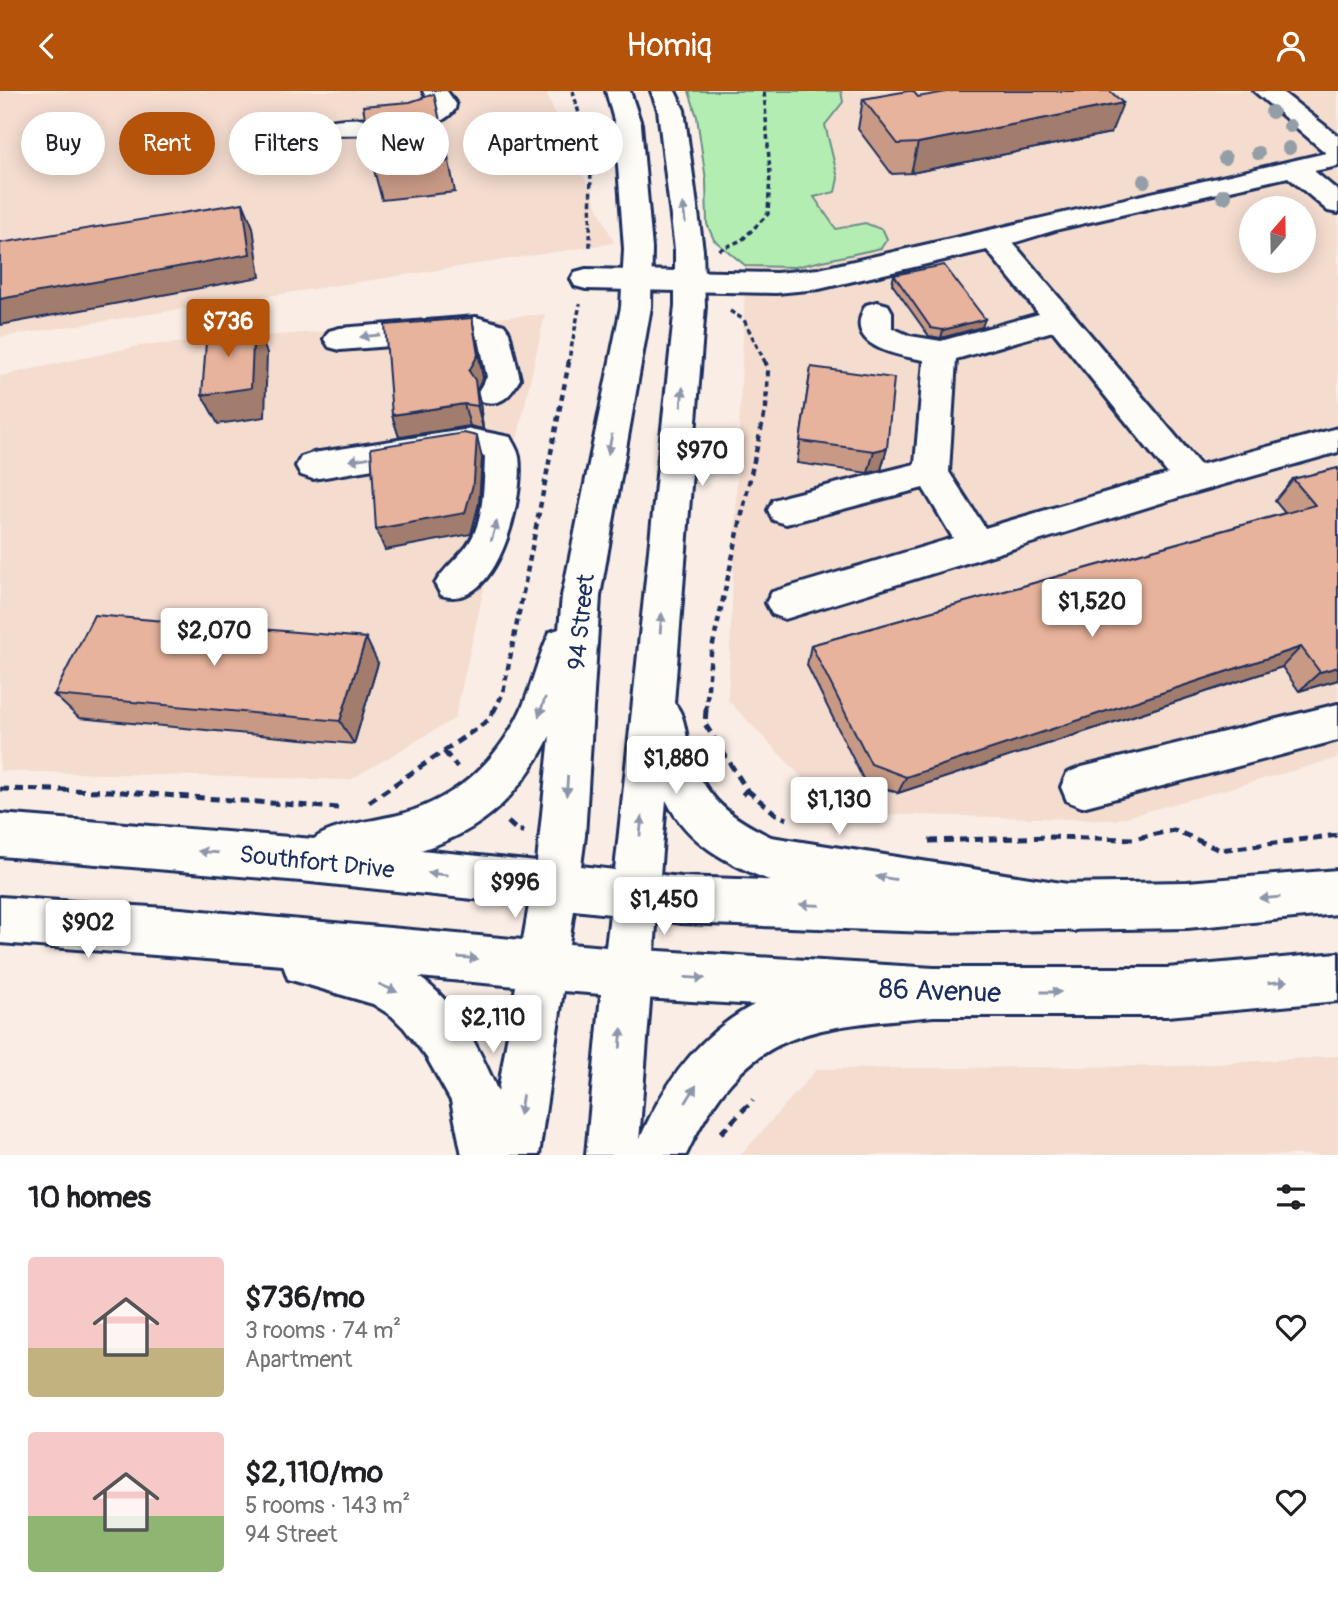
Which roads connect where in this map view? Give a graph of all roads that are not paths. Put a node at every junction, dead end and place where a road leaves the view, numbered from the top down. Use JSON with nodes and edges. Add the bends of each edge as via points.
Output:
{"nodes":[{"id":1,"x":435,"y":91,"type":"edge"},
{"id":2,"x":618,"y":91,"type":"edge"},
{"id":3,"x":663,"y":91,"type":"edge"},
{"id":4,"x":1266,"y":91,"type":"edge"},
{"id":5,"x":342,"y":127,"type":"edge"},
{"id":6,"x":1338,"y":149,"type":"edge"},
{"id":7,"x":1338,"y":158,"type":"edge"},
{"id":8,"x":1293,"y":167,"type":"junction"},
{"id":9,"x":1338,"y":205,"type":"edge"},
{"id":10,"x":994,"y":239,"type":"junction"},
{"id":11,"x":637,"y":280,"type":"junction"},
{"id":12,"x":690,"y":281,"type":"junction"},
{"id":13,"x":583,"y":291,"type":"road end"},
{"id":14,"x":877,"y":312,"type":"dead end"},
{"id":15,"x":1060,"y":319,"type":"junction"},
{"id":16,"x":341,"y":339,"type":"dead end"},
{"id":17,"x":942,"y":352,"type":"junction"},
{"id":18,"x":493,"y":393,"type":"dead end"},
{"id":19,"x":1338,"y":440,"type":"edge"},
{"id":20,"x":313,"y":466,"type":"dead end"},
{"id":21,"x":932,"y":473,"type":"junction"},
{"id":22,"x":1193,"y":480,"type":"junction"},
{"id":23,"x":786,"y":510,"type":"dead end"},
{"id":24,"x":976,"y":545,"type":"junction"},
{"id":25,"x":454,"y":584,"type":"dead end"},
{"id":26,"x":581,"y":596,"type":"junction"},
{"id":27,"x":785,"y":603,"type":"dead end"},
{"id":28,"x":655,"y":691,"type":"junction"},
{"id":29,"x":1338,"y":722,"type":"edge"},
{"id":30,"x":1082,"y":787,"type":"dead end"},
{"id":31,"x":0,"y":835,"type":"edge"},
{"id":32,"x":301,"y":859,"type":"junction"},
{"id":33,"x":554,"y":887,"type":"junction"},
{"id":34,"x":1338,"y":892,"type":"edge"},
{"id":35,"x":634,"y":894,"type":"junction"},
{"id":36,"x":1074,"y":908,"type":"junction"},
{"id":37,"x":0,"y":920,"type":"edge"},
{"id":38,"x":181,"y":932,"type":"junction"},
{"id":39,"x":542,"y":964,"type":"junction"},
{"id":40,"x":627,"y":973,"type":"junction"},
{"id":41,"x":1338,"y":977,"type":"edge"},
{"id":42,"x":934,"y":992,"type":"junction"},
{"id":43,"x":488,"y":1155,"type":"edge"},
{"id":44,"x":513,"y":1155,"type":"edge"},
{"id":45,"x":612,"y":1155,"type":"edge"},
{"id":46,"x":659,"y":1155,"type":"edge"}],
"edges":[{"from":1,"to":5,"type":"main road","via":[[443,104],[435,114],[405,123]]},
{"from":2,"to":11,"type":"main road","name":"94 Street","via":[[628,124]]},
{"from":12,"to":3,"type":"main road","one_way":true,"via":[[671,110]]},
{"from":4,"to":6,"type":"main road"},
{"from":7,"to":8,"type":"main road"},
{"from":8,"to":9,"type":"main road"},
{"from":8,"to":10,"type":"main road"},
{"from":10,"to":12,"type":"main road","via":[[796,282]]},
{"from":10,"to":15,"type":"main road"},
{"from":11,"to":12,"type":"main road"},
{"from":11,"to":13,"type":"main road"},
{"from":11,"to":26,"type":"main road","name":"94 Street","one_way":true,"via":[[636,307]]},
{"from":28,"to":12,"type":"main road","one_way":true},
{"from":14,"to":17,"type":"main road","via":[[876,333],[888,341]]},
{"from":15,"to":17,"type":"main road"},
{"from":15,"to":22,"type":"main road"},
{"from":18,"to":16,"type":"main road","one_way":true,"via":[[504,379],[493,332],[476,327]]},
{"from":17,"to":21,"type":"main road"},
{"from":19,"to":22,"type":"main road"},
{"from":25,"to":20,"type":"main road","one_way":true,"via":[[484,555],[494,537],[502,457],[498,446],[470,441]]},
{"from":21,"to":23,"type":"main road"},
{"from":21,"to":24,"type":"main road"},
{"from":22,"to":24,"type":"main road"},
{"from":24,"to":27,"type":"main road"},
{"from":26,"to":32,"type":"main road","one_way":true,"via":[[538,719],[505,775],[484,798],[428,828]]},
{"from":26,"to":33,"type":"main road","name":"94 Street","one_way":true,"via":[[563,836]]},
{"from":35,"to":28,"type":"main road","one_way":true},
{"from":36,"to":28,"type":"main road","one_way":true,"via":[[771,859],[737,846],[711,826],[678,779]]},
{"from":29,"to":30,"type":"main road"},
{"from":32,"to":31,"type":"main road","name":"Southfort Drive","one_way":true},
{"from":33,"to":32,"type":"main road","name":"Southfort Drive","one_way":true},
{"from":33,"to":35,"type":"main road","name":"Southfort Drive"},
{"from":33,"to":39,"type":"main road","name":"94 Street"},
{"from":34,"to":36,"type":"main road","one_way":true,"via":[[1187,905]]},
{"from":36,"to":35,"type":"main road","one_way":true,"via":[[929,909],[681,900]]},
{"from":35,"to":40,"type":"main road"},
{"from":37,"to":38,"type":"main road"},
{"from":38,"to":39,"type":"main road","one_way":true},
{"from":38,"to":43,"type":"main road","one_way":true,"via":[[354,974],[400,993],[427,1017],[462,1072],[477,1103]]},
{"from":39,"to":40,"type":"main road","name":"86 Avenue"},
{"from":39,"to":44,"type":"main road","name":"94 Street","one_way":true},
{"from":40,"to":42,"type":"main road","name":"86 Avenue","one_way":true},
{"from":45,"to":40,"type":"main road","one_way":true},
{"from":42,"to":41,"type":"main road","name":"86 Avenue","one_way":true,"via":[[1167,992]]},
{"from":46,"to":42,"type":"main road","one_way":true,"via":[[706,1071],[761,1027],[823,1004]]}]}
